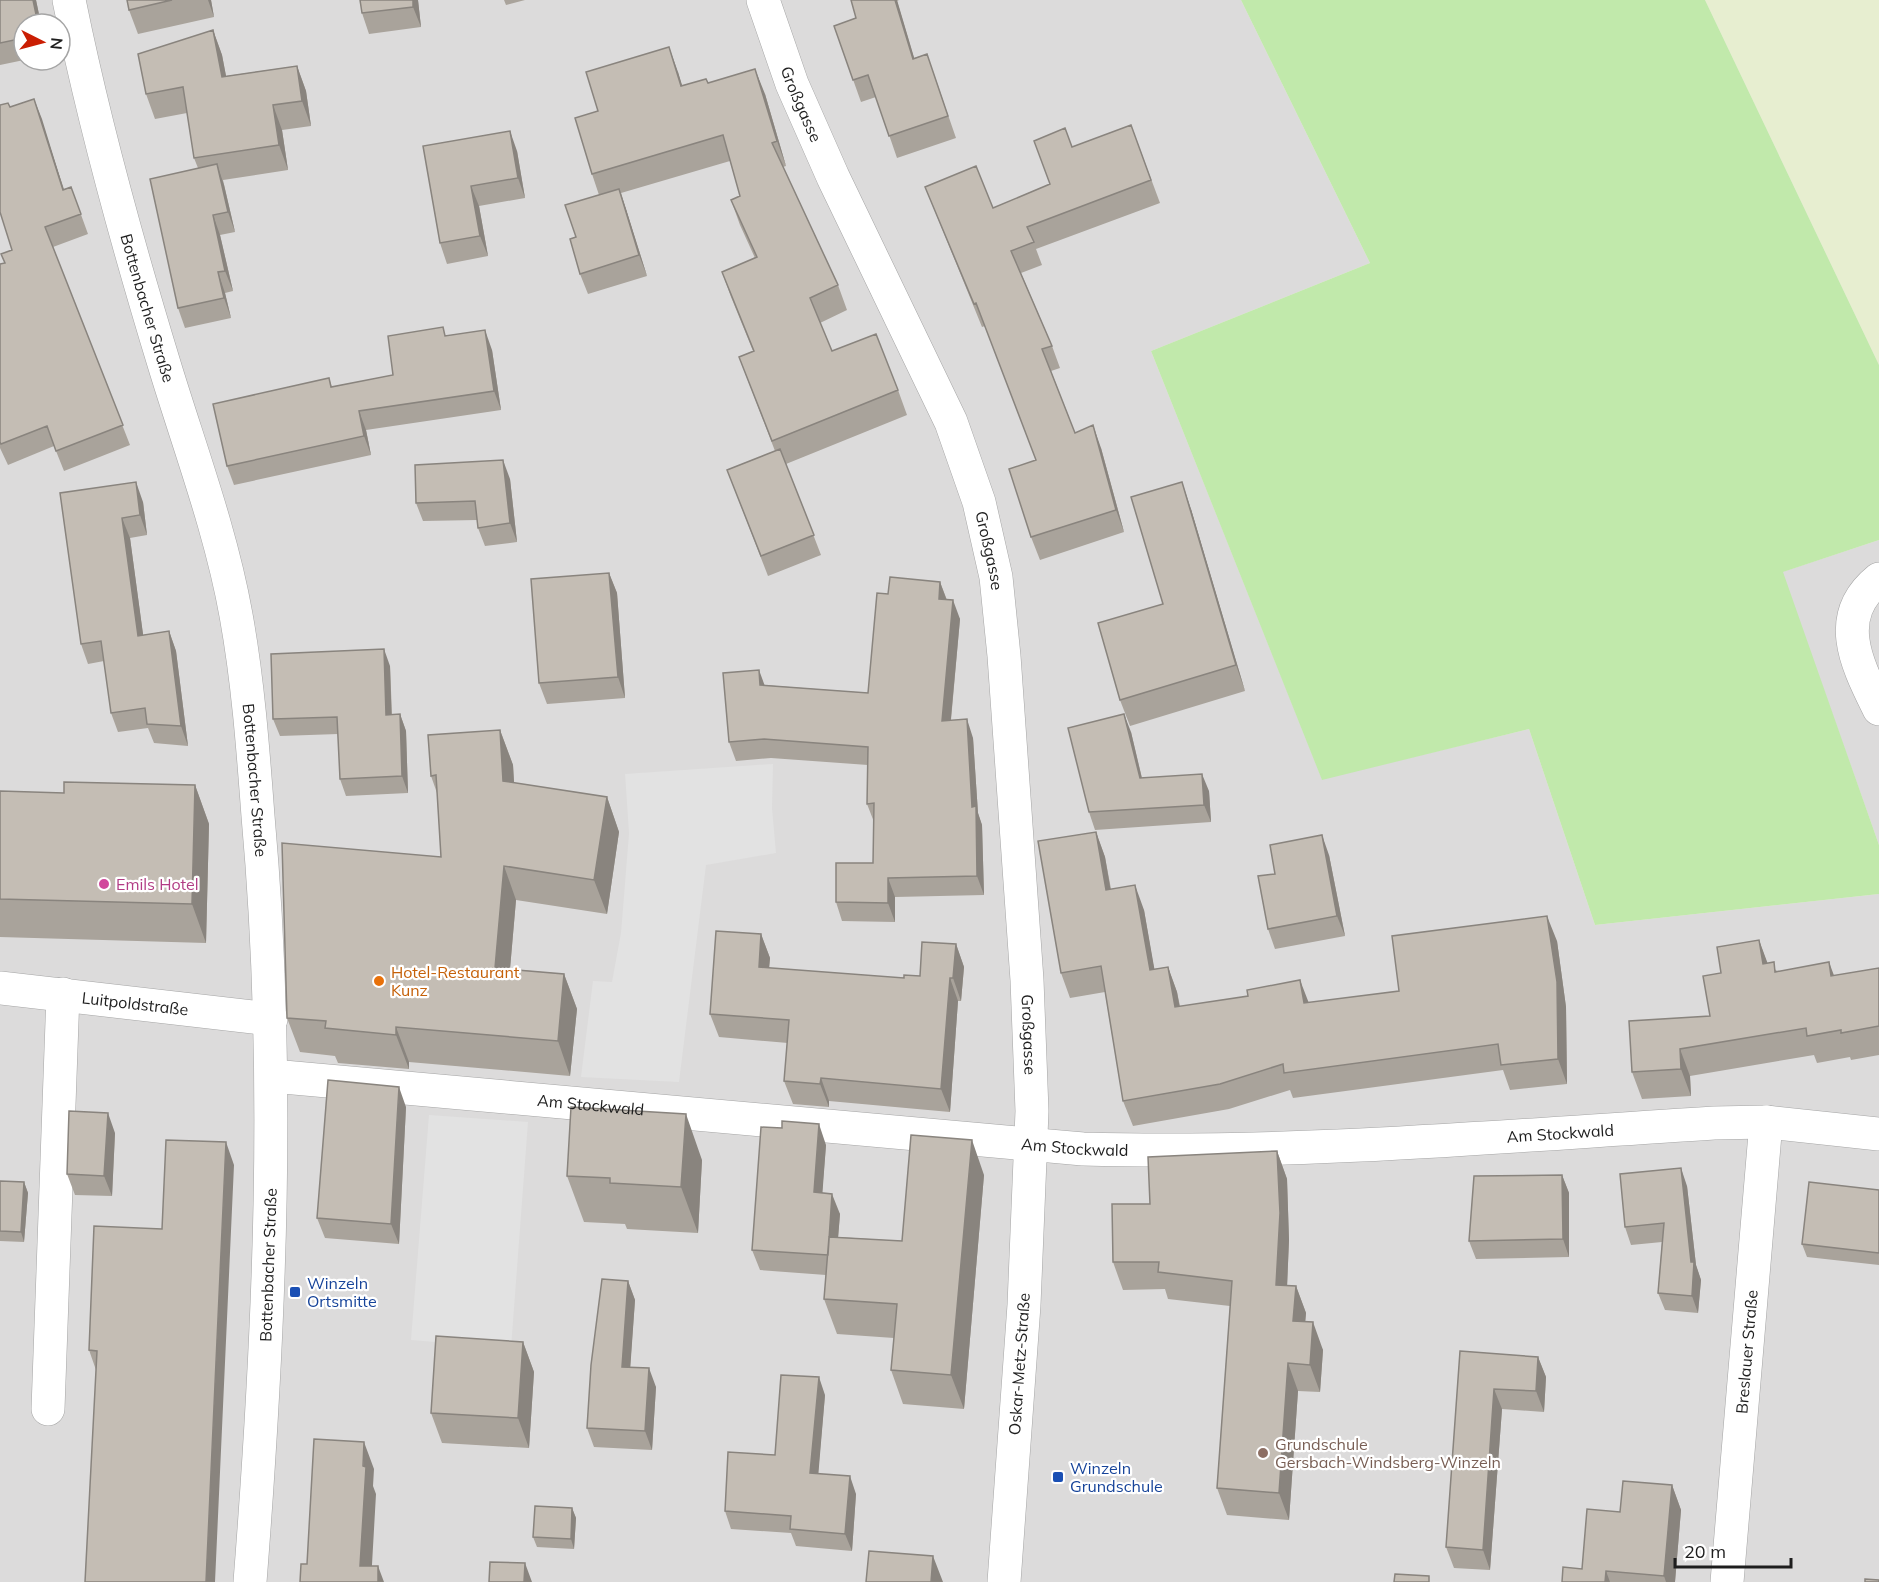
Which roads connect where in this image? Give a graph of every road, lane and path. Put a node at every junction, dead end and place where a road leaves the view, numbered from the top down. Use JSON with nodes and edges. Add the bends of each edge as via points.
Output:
{"nodes":[{"id":1,"x":69,"y":0,"type":"edge"},
{"id":2,"x":763,"y":0,"type":"edge"},
{"id":3,"x":1879,"y":579,"type":"edge"},
{"id":4,"x":1879,"y":710,"type":"edge"},
{"id":5,"x":0,"y":988,"type":"edge"},
{"id":6,"x":63,"y":994,"type":"junction"},
{"id":7,"x":270,"y":1019,"type":"junction"},
{"id":8,"x":272,"y":1076,"type":"junction"},
{"id":9,"x":1766,"y":1122,"type":"junction"},
{"id":10,"x":1879,"y":1134,"type":"edge"},
{"id":11,"x":1032,"y":1146,"type":"junction"},
{"id":12,"x":48,"y":1409,"type":"dead end"},
{"id":13,"x":250,"y":1582,"type":"edge"},
{"id":14,"x":1004,"y":1582,"type":"edge"},
{"id":15,"x":1727,"y":1582,"type":"edge"}],
"edges":[{"from":1,"to":7,"type":"street","name":"Bottenbacher Straße","via":[[87,89],[127,243],[219,541],[236,612],[247,682],[262,856]]},
{"from":2,"to":11,"type":"street","name":"Großgasse","via":[[792,84],[951,422],[979,502],[996,577],[1004,656],[1027,980]]},
{"from":3,"to":4,"type":"street","via":[[1862,593],[1850,631],[1858,666]]},
{"from":5,"to":6,"type":"street","name":"Luitpoldstraße"},
{"from":6,"to":7,"type":"street","name":"Luitpoldstraße"},
{"from":6,"to":12,"type":"street"},
{"from":7,"to":8,"type":"street","name":"Bottenbacher Straße"},
{"from":8,"to":11,"type":"street","name":"Am Stockwald"},
{"from":8,"to":13,"type":"street","name":"Bottenbacher Straße","via":[[267,1323]]},
{"from":9,"to":10,"type":"street","name":"Am Stockwald"},
{"from":9,"to":11,"type":"street","name":"Am Stockwald","via":[[1269,1148],[1155,1151]]},
{"from":9,"to":15,"type":"street","name":"Breslauer Straße"},
{"from":11,"to":14,"type":"street","name":"Oskar-Metz-Straße"}]}
